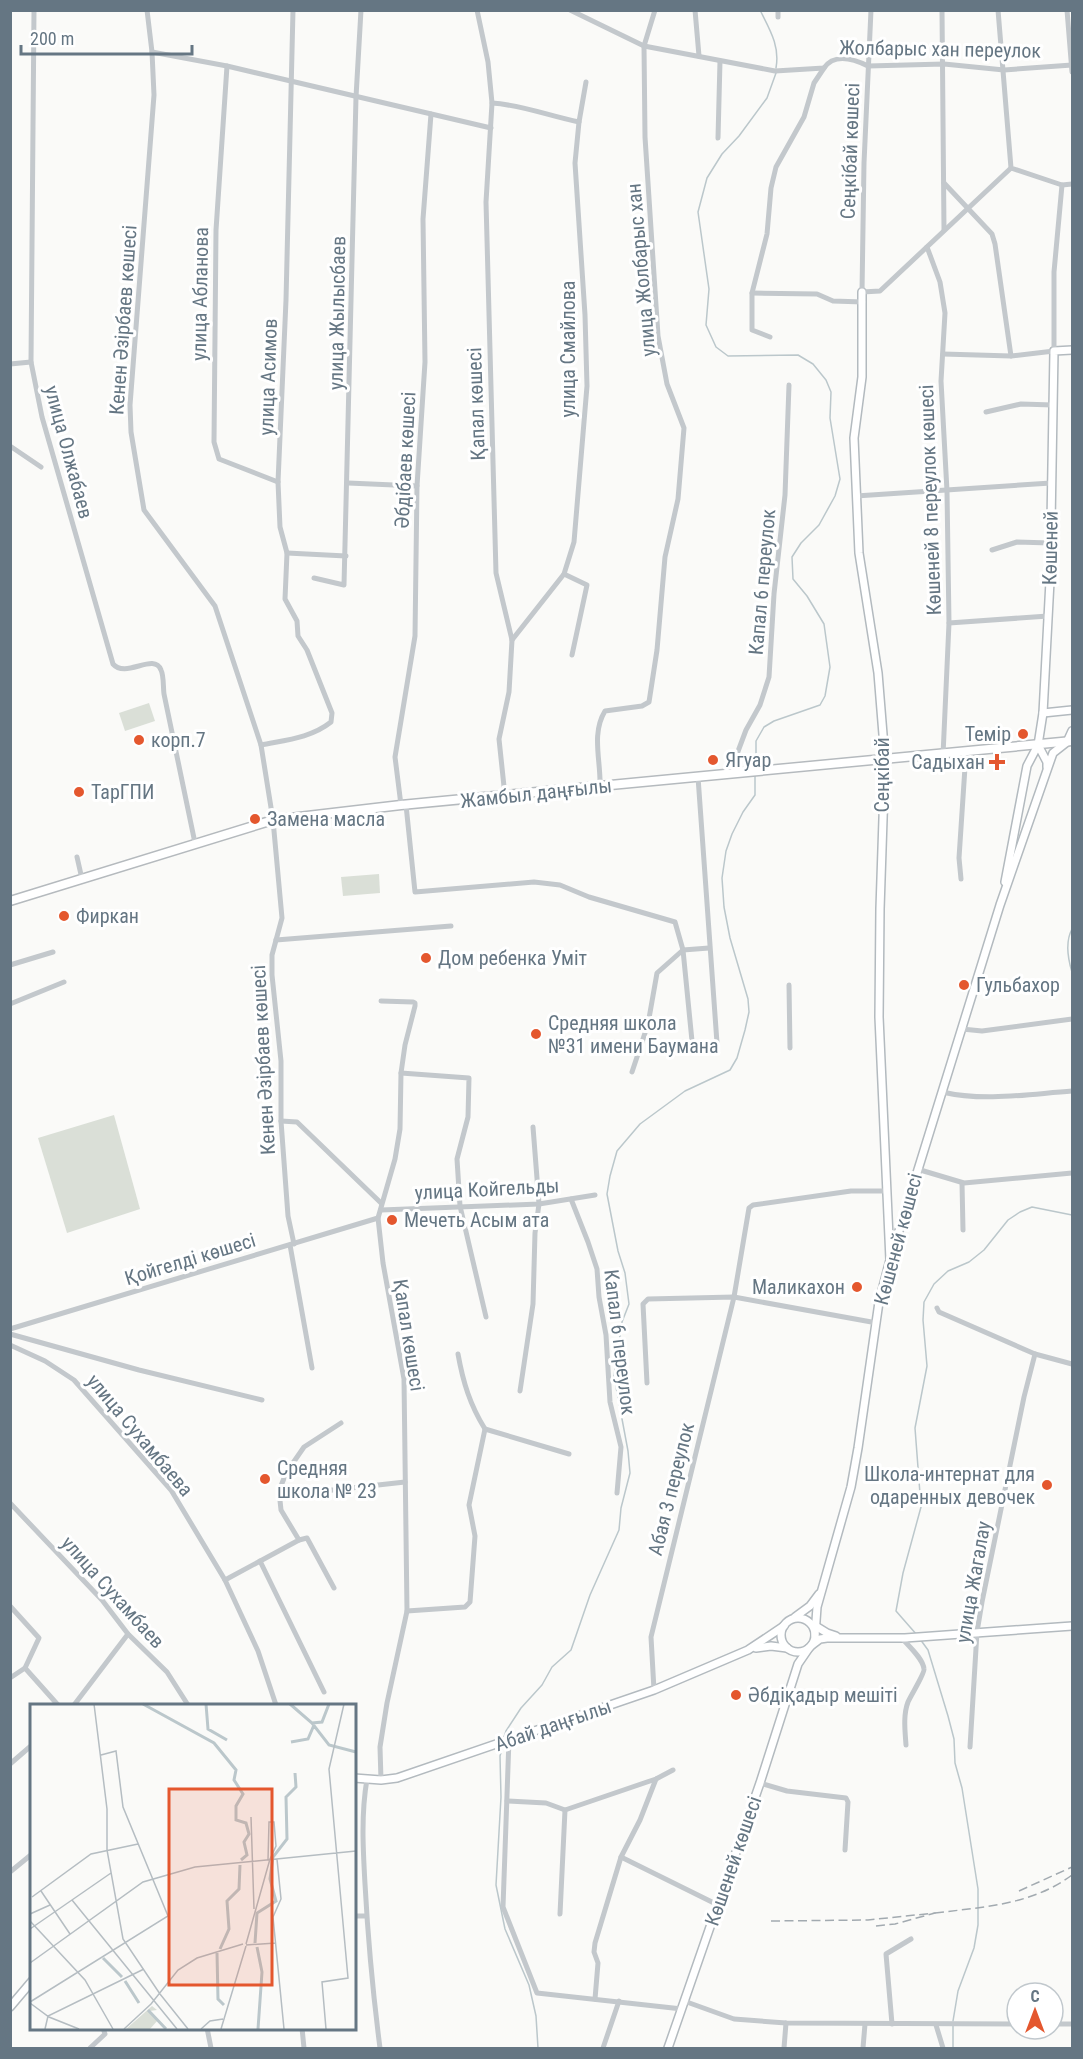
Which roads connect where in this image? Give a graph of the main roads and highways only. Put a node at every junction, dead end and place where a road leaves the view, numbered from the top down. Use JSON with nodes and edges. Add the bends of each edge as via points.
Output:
{"nodes":[{"id":1,"x":862,"y":292,"type":"road end"},
{"id":2,"x":1072,"y":350,"type":"edge"},
{"id":3,"x":1072,"y":710,"type":"edge"},
{"id":4,"x":1043,"y":713,"type":"junction"},
{"id":5,"x":1072,"y":730,"type":"edge"},
{"id":6,"x":1070,"y":742,"type":"edge"},
{"id":7,"x":1038,"y":745,"type":"junction"},
{"id":8,"x":885,"y":759,"type":"junction"},
{"id":9,"x":1047,"y":769,"type":"junction"},
{"id":10,"x":10,"y":901,"type":"edge"},
{"id":11,"x":1000,"y":905,"type":"junction"},
{"id":12,"x":890,"y":1260,"type":"junction"},
{"id":13,"x":824,"y":1580,"type":"junction"},
{"id":14,"x":792,"y":1619,"type":"junction"},
{"id":15,"x":813,"y":1624,"type":"junction"},
{"id":16,"x":784,"y":1626,"type":"junction"},
{"id":17,"x":1072,"y":1626,"type":"edge"},
{"id":18,"x":844,"y":1637,"type":"junction"},
{"id":19,"x":811,"y":1646,"type":"junction"},
{"id":20,"x":790,"y":1649,"type":"junction"},
{"id":21,"x":748,"y":1650,"type":"junction"},
{"id":22,"x":796,"y":1672,"type":"junction"},
{"id":23,"x":356,"y":1778,"type":"edge"},
{"id":24,"x":30,"y":1983,"type":"edge"},
{"id":25,"x":10,"y":2007,"type":"edge"},
{"id":26,"x":668,"y":2049,"type":"edge"}],
"edges":[{"from":1,"to":8,"type":"main road","name":"Сеңкібай","via":[[862,378],[854,438],[856,496],[859,553],[878,672]]},
{"from":2,"to":4,"type":"main road","name":"Көшеней","via":[[1053,351]]},
{"from":3,"to":4,"type":"main road"},
{"from":4,"to":7,"type":"main road","name":"Көшеней"},
{"from":5,"to":6,"type":"main road","name":"Көшеней көшесі"},
{"from":6,"to":7,"type":"main road","name":"Жамбыл даңғылы"},
{"from":6,"to":9,"type":"main road","name":"Көшеней көшесі","via":[[1053,753]]},
{"from":7,"to":8,"type":"main road","name":"Жамбыл даңғылы"},
{"from":7,"to":9,"type":"main road"},
{"from":7,"to":11,"type":"main road","name":"Көшеней көшесі","via":[[1027,766]]},
{"from":8,"to":10,"type":"main road","name":"Жамбыл даңғылы","via":[[273,820]]},
{"from":8,"to":12,"type":"main road","name":"Сеңкібай","via":[[879,1017]]},
{"from":9,"to":11,"type":"main road","name":"Көшеней көшесі"},
{"from":11,"to":12,"type":"main road","name":"Көшеней көшесі"},
{"from":12,"to":13,"type":"main road","name":"Көшеней көшесі","via":[[879,1302],[851,1487]]},
{"from":13,"to":14,"type":"main road","via":[[810,1606]]},
{"from":13,"to":15,"type":"main road"},
{"from":14,"to":15,"type":"main road"},
{"from":14,"to":16,"type":"main road"},
{"from":15,"to":18,"type":"main road"},
{"from":15,"to":19,"type":"main road"},
{"from":16,"to":20,"type":"main road","via":[[783,1641]]},
{"from":16,"to":21,"type":"main road"},
{"from":17,"to":18,"type":"main road","via":[[903,1638]]},
{"from":18,"to":19,"type":"main road","via":[[820,1639]]},
{"from":19,"to":20,"type":"main road","via":[[800,1652]]},
{"from":19,"to":22,"type":"main road","name":"Көшеней көшесі"},
{"from":20,"to":21,"type":"main road","via":[[771,1646]]},
{"from":20,"to":22,"type":"main road"},
{"from":21,"to":23,"type":"main road","name":"Абай даңғылы","via":[[654,1690],[397,1778]]},
{"from":22,"to":26,"type":"main road","name":"Көшеней көшесі"},
{"from":24,"to":25,"type":"main road"}]}
